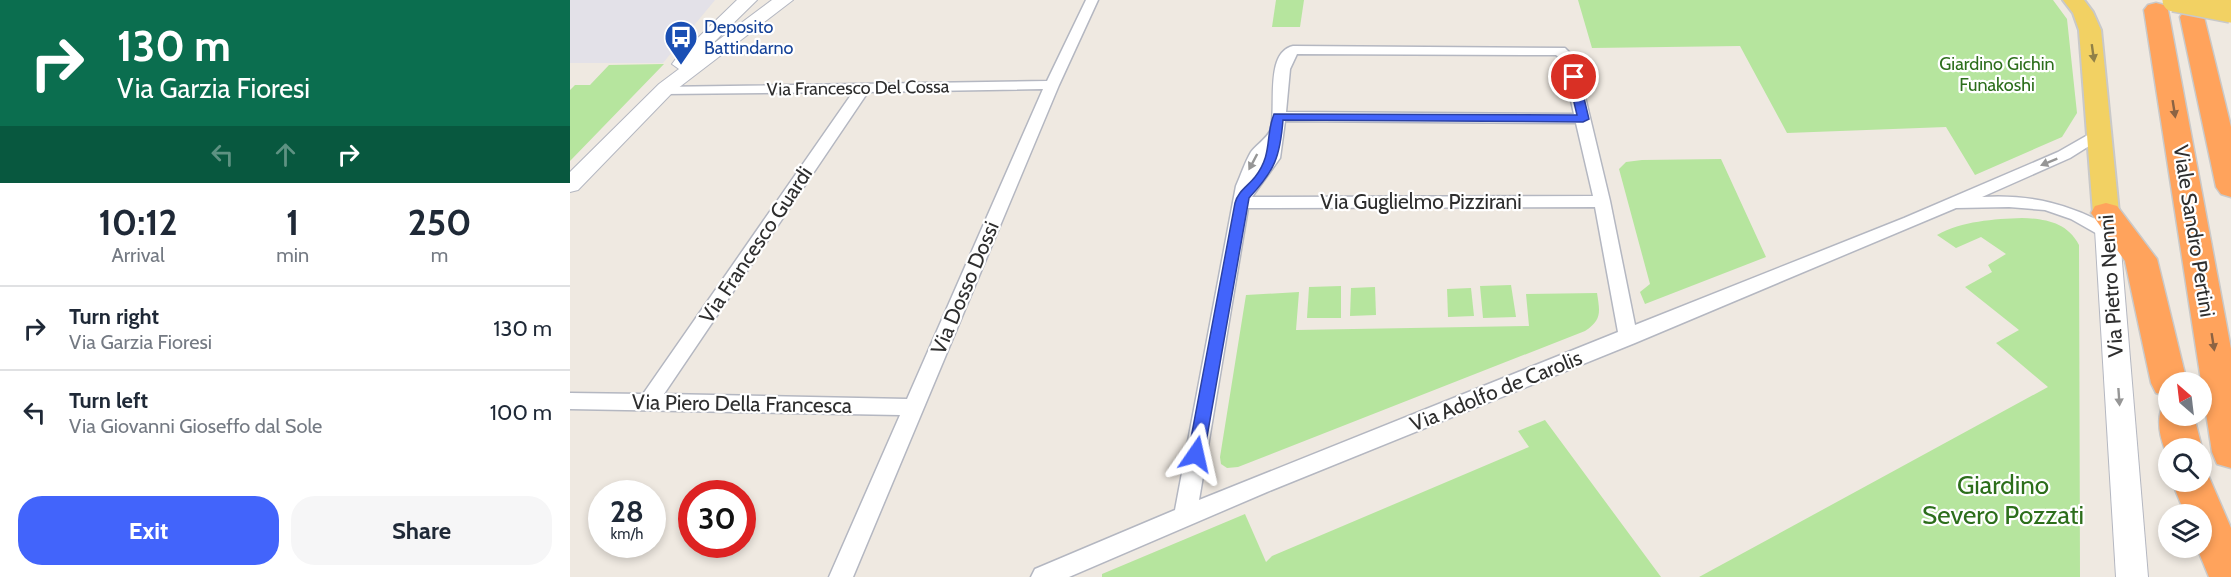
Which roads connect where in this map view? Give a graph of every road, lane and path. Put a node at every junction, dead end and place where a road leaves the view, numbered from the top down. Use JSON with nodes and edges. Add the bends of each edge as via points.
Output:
{"nodes":[{"id":1,"x":731,"y":0,"type":"edge"},
{"id":2,"x":748,"y":0,"type":"edge"},
{"id":3,"x":784,"y":0,"type":"edge"},
{"id":4,"x":801,"y":0,"type":"edge"},
{"id":5,"x":1092,"y":0,"type":"edge"},
{"id":6,"x":2073,"y":0,"type":"edge"},
{"id":7,"x":2174,"y":9,"type":"edge"},
{"id":8,"x":2231,"y":11,"type":"edge"},
{"id":9,"x":759,"y":21,"type":"junction"},
{"id":10,"x":716,"y":27,"type":"junction"},
{"id":11,"x":1052,"y":85,"type":"junction"},
{"id":12,"x":863,"y":88,"type":"junction"},
{"id":13,"x":665,"y":89,"type":"junction"},
{"id":14,"x":1278,"y":116,"type":"junction"},
{"id":15,"x":1583,"y":119,"type":"junction"},
{"id":16,"x":2100,"y":133,"type":"junction"},
{"id":17,"x":570,"y":185,"type":"edge"},
{"id":18,"x":2231,"y":187,"type":"edge"},
{"id":19,"x":1242,"y":200,"type":"junction"},
{"id":20,"x":1602,"y":201,"type":"junction"},
{"id":21,"x":1949,"y":204,"type":"junction"},
{"id":22,"x":2106,"y":223,"type":"junction"},
{"id":23,"x":1628,"y":338,"type":"junction"},
{"id":24,"x":2166,"y":372,"type":"edge"},
{"id":25,"x":570,"y":401,"type":"edge"},
{"id":26,"x":649,"y":401,"type":"junction"},
{"id":27,"x":915,"y":407,"type":"junction"},
{"id":28,"x":2231,"y":452,"type":"edge"},
{"id":29,"x":2196,"y":492,"type":"edge"},
{"id":30,"x":1185,"y":516,"type":"junction"},
{"id":31,"x":841,"y":577,"type":"edge"},
{"id":32,"x":1042,"y":577,"type":"edge"},
{"id":33,"x":2132,"y":577,"type":"edge"},
{"id":34,"x":2230,"y":577,"type":"edge"}],
"edges":[{"from":1,"to":10,"type":"street"},
{"from":2,"to":10,"type":"street"},
{"from":3,"to":9,"type":"street"},
{"from":4,"to":9,"type":"street"},
{"from":5,"to":11,"type":"street","name":"Via Dosso Dossi"},
{"from":6,"to":16,"type":"main road","name":"Via Pietro Nenni","one_way":true,"via":[[2090,30]]},
{"from":7,"to":8,"type":"main road","bridge":true},
{"from":7,"to":18,"type":"highway","name":"Viale Sandro Pertini"},
{"from":7,"to":28,"type":"highway","name":"Viale Sandro Pertini","one_way":true},
{"from":9,"to":13,"type":"street"},
{"from":10,"to":13,"type":"street"},
{"from":11,"to":12,"type":"street","name":"Via Francesco Del Cossa"},
{"from":11,"to":27,"type":"street","name":"Via Dosso Dossi"},
{"from":12,"to":13,"type":"street","name":"Via Francesco Del Cossa"},
{"from":12,"to":26,"type":"street","name":"Via Francesco Guardi"},
{"from":13,"to":17,"type":"street"},
{"from":14,"to":15,"type":"street"},
{"from":14,"to":15,"type":"street","via":[[1287,57],[1297,49],[1539,49],[1564,52],[1569,59]]},
{"from":14,"to":19,"type":"street","via":[[1276,144],[1269,165]]},
{"from":15,"to":20,"type":"street"},
{"from":16,"to":21,"type":"street","name":"Via Adolfo de Carolis","one_way":true,"via":[[2064,155]]},
{"from":16,"to":22,"type":"main road","name":"Via Pietro Nenni"},
{"from":19,"to":20,"type":"street","name":"Via Guglielmo Pizzirani"},
{"from":19,"to":30,"type":"street"},
{"from":20,"to":23,"type":"street"},
{"from":21,"to":22,"type":"street","name":"Via Adolfo de Carolis","via":[[2041,204]]},
{"from":21,"to":23,"type":"street","name":"Via Adolfo de Carolis"},
{"from":22,"to":24,"type":"highway","via":[[2140,259]]},
{"from":22,"to":33,"type":"street","name":"Via Pietro Nenni","one_way":true},
{"from":23,"to":30,"type":"street","name":"Via Adolfo de Carolis"},
{"from":25,"to":26,"type":"street","name":"Via Piero Della Francesca"},
{"from":26,"to":27,"type":"street","name":"Via Piero Della Francesca"},
{"from":27,"to":31,"type":"street","name":"Via Dosso Dossi"},
{"from":29,"to":34,"type":"highway"},
{"from":30,"to":32,"type":"street","name":"Via Adolfo de Carolis"}]}
